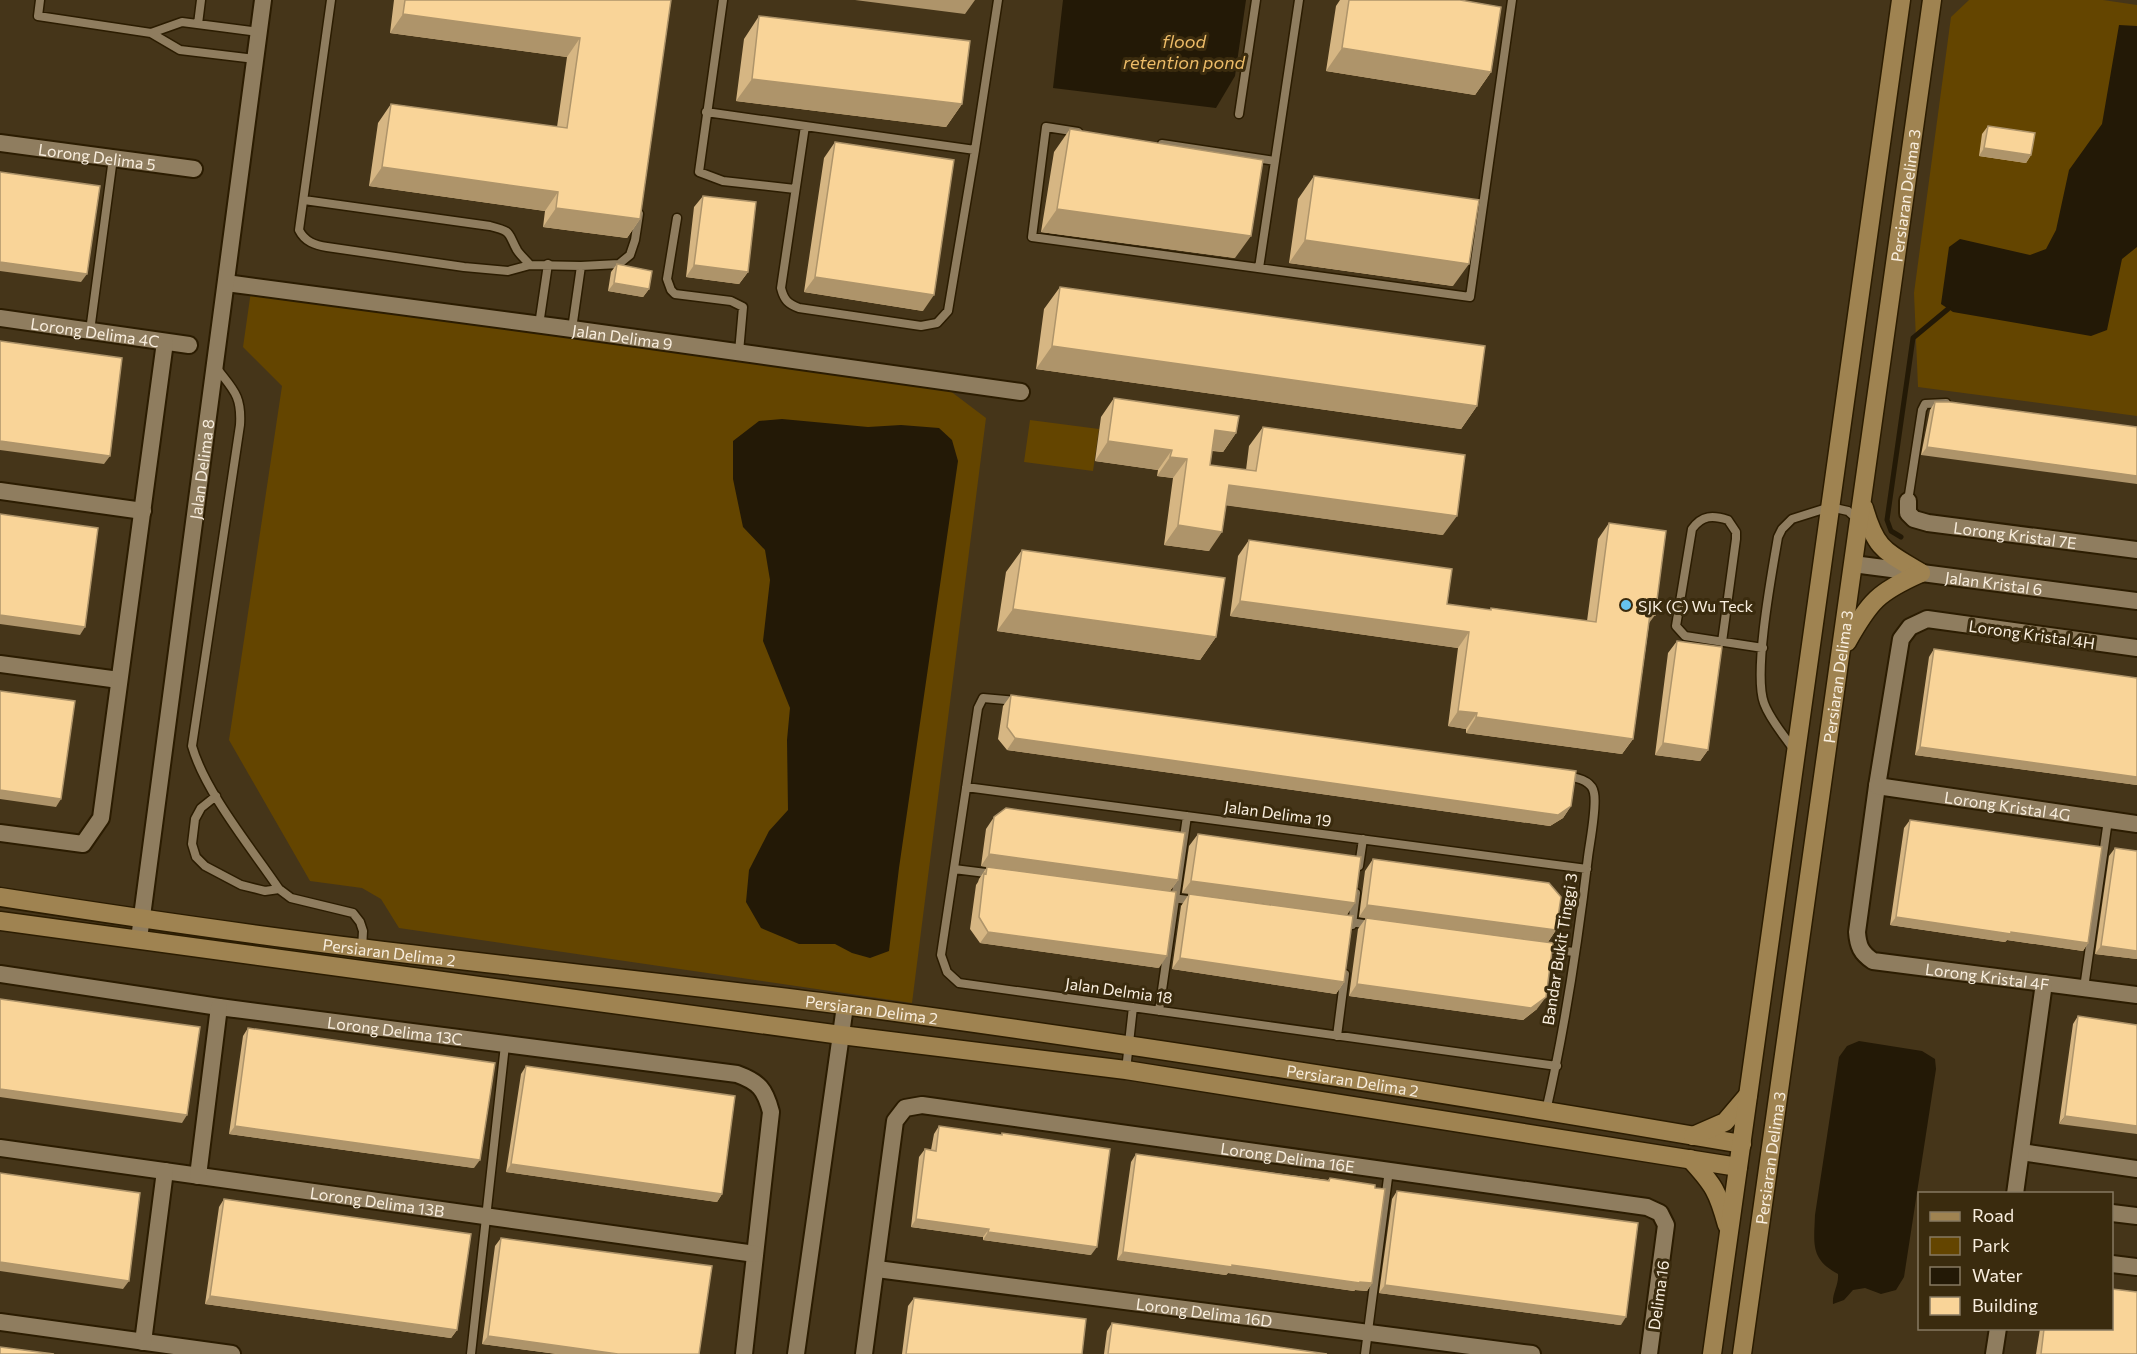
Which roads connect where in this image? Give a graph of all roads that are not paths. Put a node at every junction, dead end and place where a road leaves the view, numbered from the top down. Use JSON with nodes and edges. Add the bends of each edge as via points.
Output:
{"nodes":[{"id":1,"x":40,"y":0,"type":"edge"},
{"id":2,"x":201,"y":0,"type":"edge"},
{"id":3,"x":263,"y":0,"type":"edge"},
{"id":4,"x":331,"y":0,"type":"edge"},
{"id":5,"x":723,"y":0,"type":"edge"},
{"id":6,"x":998,"y":0,"type":"edge"},
{"id":7,"x":1256,"y":0,"type":"edge"},
{"id":8,"x":1299,"y":0,"type":"edge"},
{"id":9,"x":1512,"y":0,"type":"edge"},
{"id":10,"x":1932,"y":0,"type":"edge"},
{"id":11,"x":1939,"y":0,"type":"edge"},
{"id":12,"x":1898,"y":5,"type":"edge"},
{"id":13,"x":1929,"y":20,"type":"junction"},
{"id":14,"x":198,"y":24,"type":"junction"},
{"id":15,"x":259,"y":32,"type":"junction"},
{"id":16,"x":151,"y":33,"type":"junction"},
{"id":17,"x":255,"y":59,"type":"junction"},
{"id":18,"x":706,"y":112,"type":"junction"},
{"id":19,"x":1239,"y":114,"type":"dead end"},
{"id":20,"x":805,"y":126,"type":"junction"},
{"id":21,"x":1092,"y":134,"type":"edge"},
{"id":22,"x":1149,"y":142,"type":"edge"},
{"id":23,"x":0,"y":143,"type":"edge"},
{"id":24,"x":975,"y":150,"type":"junction"},
{"id":25,"x":113,"y":158,"type":"junction"},
{"id":26,"x":1275,"y":161,"type":"junction"},
{"id":27,"x":194,"y":169,"type":"dead end"},
{"id":28,"x":795,"y":189,"type":"junction"},
{"id":29,"x":304,"y":200,"type":"junction"},
{"id":30,"x":640,"y":206,"type":"edge"},
{"id":31,"x":677,"y":218,"type":"dead end"},
{"id":32,"x":1867,"y":242,"type":"junction"},
{"id":33,"x":1897,"y":246,"type":"junction"},
{"id":34,"x":548,"y":264,"type":"junction"},
{"id":35,"x":530,"y":265,"type":"junction"},
{"id":36,"x":581,"y":266,"type":"junction"},
{"id":37,"x":1259,"y":268,"type":"junction"},
{"id":38,"x":226,"y":284,"type":"junction"},
{"id":39,"x":0,"y":318,"type":"edge"},
{"id":40,"x":539,"y":325,"type":"junction"},
{"id":41,"x":572,"y":329,"type":"junction"},
{"id":42,"x":90,"y":331,"type":"junction"},
{"id":43,"x":165,"y":342,"type":"junction"},
{"id":44,"x":189,"y":345,"type":"dead end"},
{"id":45,"x":740,"y":352,"type":"junction"},
{"id":46,"x":215,"y":366,"type":"junction"},
{"id":47,"x":1021,"y":392,"type":"dead end"},
{"id":48,"x":1957,"y":404,"type":"edge"},
{"id":49,"x":0,"y":491,"type":"edge"},
{"id":50,"x":1862,"y":501,"type":"junction"},
{"id":51,"x":1908,"y":501,"type":"joint"},
{"id":52,"x":1830,"y":507,"type":"junction"},
{"id":53,"x":143,"y":511,"type":"junction"},
{"id":54,"x":1859,"y":520,"type":"junction"},
{"id":55,"x":1827,"y":533,"type":"junction"},
{"id":56,"x":2137,"y":550,"type":"edge"},
{"id":57,"x":1853,"y":564,"type":"junction"},
{"id":58,"x":1921,"y":573,"type":"junction"},
{"id":59,"x":1818,"y":598,"type":"junction"},
{"id":60,"x":2137,"y":601,"type":"edge"},
{"id":61,"x":1722,"y":642,"type":"junction"},
{"id":62,"x":1762,"y":648,"type":"junction"},
{"id":63,"x":2137,"y":648,"type":"edge"},
{"id":64,"x":1840,"y":654,"type":"junction"},
{"id":65,"x":0,"y":664,"type":"edge"},
{"id":66,"x":119,"y":680,"type":"junction"},
{"id":67,"x":1024,"y":702,"type":"edge"},
{"id":68,"x":1796,"y":753,"type":"junction"},
{"id":69,"x":1550,"y":774,"type":"edge"},
{"id":70,"x":1877,"y":786,"type":"junction"},
{"id":71,"x":966,"y":787,"type":"junction"},
{"id":72,"x":216,"y":796,"type":"junction"},
{"id":73,"x":1187,"y":816,"type":"junction"},
{"id":74,"x":2108,"y":820,"type":"junction"},
{"id":75,"x":2137,"y":824,"type":"edge"},
{"id":76,"x":0,"y":832,"type":"edge"},
{"id":77,"x":1363,"y":840,"type":"junction"},
{"id":78,"x":954,"y":868,"type":"junction"},
{"id":79,"x":1587,"y":869,"type":"junction"},
{"id":80,"x":1000,"y":875,"type":"edge"},
{"id":81,"x":1358,"y":875,"type":"edge"},
{"id":82,"x":1357,"y":887,"type":"edge"},
{"id":83,"x":279,"y":889,"type":"junction"},
{"id":84,"x":1152,"y":895,"type":"edge"},
{"id":85,"x":0,"y":897,"type":"edge"},
{"id":86,"x":1176,"y":898,"type":"junction"},
{"id":87,"x":1211,"y":903,"type":"edge"},
{"id":88,"x":141,"y":919,"type":"junction"},
{"id":89,"x":1328,"y":919,"type":"edge"},
{"id":90,"x":0,"y":921,"type":"edge"},
{"id":91,"x":1352,"y":922,"type":"junction"},
{"id":92,"x":1375,"y":925,"type":"edge"},
{"id":93,"x":1350,"y":933,"type":"edge"},
{"id":94,"x":139,"y":939,"type":"junction"},
{"id":95,"x":1527,"y":946,"type":"edge"},
{"id":96,"x":362,"y":949,"type":"junction"},
{"id":97,"x":1574,"y":952,"type":"junction"},
{"id":98,"x":1346,"y":968,"type":"edge"},
{"id":99,"x":0,"y":974,"type":"edge"},
{"id":100,"x":2044,"y":982,"type":"junction"},
{"id":101,"x":2084,"y":988,"type":"junction"},
{"id":102,"x":2137,"y":995,"type":"edge"},
{"id":103,"x":846,"y":1006,"type":"junction"},
{"id":104,"x":219,"y":1007,"type":"junction"},
{"id":105,"x":1133,"y":1007,"type":"junction"},
{"id":106,"x":1159,"y":1011,"type":"junction"},
{"id":107,"x":841,"y":1035,"type":"junction"},
{"id":108,"x":1337,"y":1036,"type":"junction"},
{"id":109,"x":1130,"y":1044,"type":"junction"},
{"id":110,"x":505,"y":1046,"type":"junction"},
{"id":111,"x":1557,"y":1066,"type":"junction"},
{"id":112,"x":1126,"y":1070,"type":"junction"},
{"id":113,"x":1748,"y":1095,"type":"junction"},
{"id":114,"x":1546,"y":1111,"type":"junction"},
{"id":115,"x":1773,"y":1131,"type":"junction"},
{"id":116,"x":1693,"y":1136,"type":"junction"},
{"id":117,"x":0,"y":1148,"type":"edge"},
{"id":118,"x":2021,"y":1152,"type":"junction"},
{"id":119,"x":1742,"y":1156,"type":"junction"},
{"id":120,"x":1690,"y":1159,"type":"junction"},
{"id":121,"x":2137,"y":1169,"type":"edge"},
{"id":122,"x":1389,"y":1170,"type":"junction"},
{"id":123,"x":165,"y":1171,"type":"junction"},
{"id":124,"x":198,"y":1176,"type":"junction"},
{"id":125,"x":1766,"y":1185,"type":"junction"},
{"id":126,"x":2015,"y":1192,"type":"edge"},
{"id":127,"x":2113,"y":1213,"type":"edge"},
{"id":128,"x":2137,"y":1216,"type":"edge"},
{"id":129,"x":486,"y":1217,"type":"junction"},
{"id":130,"x":1729,"y":1233,"type":"junction"},
{"id":131,"x":1666,"y":1235,"type":"joint"},
{"id":132,"x":755,"y":1254,"type":"junction"},
{"id":133,"x":2113,"y":1264,"type":"edge"},
{"id":134,"x":2137,"y":1267,"type":"edge"},
{"id":135,"x":876,"y":1269,"type":"junction"},
{"id":136,"x":0,"y":1322,"type":"edge"},
{"id":137,"x":1998,"y":1330,"type":"edge"},
{"id":138,"x":1368,"y":1333,"type":"junction"},
{"id":139,"x":143,"y":1342,"type":"junction"},
{"id":140,"x":160,"y":1349,"type":"edge"},
{"id":141,"x":232,"y":1354,"type":"edge"},
{"id":142,"x":471,"y":1354,"type":"edge"},
{"id":143,"x":744,"y":1354,"type":"edge"},
{"id":144,"x":796,"y":1354,"type":"edge"},
{"id":145,"x":864,"y":1354,"type":"edge"},
{"id":146,"x":1365,"y":1354,"type":"edge"},
{"id":147,"x":1532,"y":1354,"type":"edge"},
{"id":148,"x":1649,"y":1354,"type":"edge"},
{"id":149,"x":1712,"y":1354,"type":"edge"},
{"id":150,"x":1742,"y":1354,"type":"edge"},
{"id":151,"x":1994,"y":1354,"type":"edge"}],
"edges":[{"from":1,"to":16,"type":"lane","via":[[38,16]]},
{"from":2,"to":14,"type":"lane"},
{"from":3,"to":15,"type":"street","name":"Jalan Delima 8"},
{"from":4,"to":29,"type":"lane"},
{"from":5,"to":18,"type":"lane"},
{"from":6,"to":24,"type":"lane"},
{"from":7,"to":19,"type":"lane"},
{"from":8,"to":26,"type":"lane"},
{"from":9,"to":37,"type":"lane","via":[[1470,297]]},
{"from":10,"to":13,"type":"street","name":"Persiaran Delima 3"},
{"from":11,"to":13,"type":"street"},
{"from":12,"to":32,"type":"street","name":"Persiaran Delima 3"},
{"from":13,"to":33,"type":"street","name":"Persiaran Delima 3"},
{"from":14,"to":15,"type":"lane"},
{"from":14,"to":16,"type":"lane","via":[[182,22]]},
{"from":15,"to":17,"type":"street","name":"Jalan Delima 8"},
{"from":16,"to":17,"type":"lane","via":[[180,50]]},
{"from":17,"to":38,"type":"street","name":"Jalan Delima 8"},
{"from":18,"to":20,"type":"lane"},
{"from":18,"to":28,"type":"lane","via":[[699,172],[723,181]]},
{"from":20,"to":24,"type":"lane"},
{"from":20,"to":28,"type":"lane"},
{"from":21,"to":37,"type":"lane","via":[[1046,127],[1032,237]]},
{"from":22,"to":26,"type":"lane"},
{"from":23,"to":25,"type":"street","name":"Lorong Delima 5"},
{"from":24,"to":28,"type":"lane","via":[[948,311],[937,323],[921,327],[787,303],[781,288]]},
{"from":25,"to":27,"type":"street","name":"Lorong Delima 5"},
{"from":25,"to":42,"type":"lane"},
{"from":26,"to":37,"type":"lane"},
{"from":29,"to":35,"type":"lane","via":[[502,229],[511,235]]},
{"from":29,"to":35,"type":"lane","via":[[299,230],[308,242],[317,245],[464,267],[508,271]]},
{"from":30,"to":36,"type":"lane","via":[[630,255],[619,264]]},
{"from":31,"to":45,"type":"lane","via":[[669,286],[675,294],[731,301],[742,307]]},
{"from":32,"to":33,"type":"street"},
{"from":32,"to":52,"type":"street","name":"Persiaran Delima 3"},
{"from":33,"to":50,"type":"street","name":"Persiaran Delima 3"},
{"from":34,"to":35,"type":"lane"},
{"from":34,"to":36,"type":"lane"},
{"from":34,"to":40,"type":"lane"},
{"from":36,"to":41,"type":"lane"},
{"from":38,"to":40,"type":"street","name":"Jalan Delima 9"},
{"from":38,"to":46,"type":"street","name":"Jalan Delima 8"},
{"from":39,"to":42,"type":"street","name":"Lorong Delima 4C"},
{"from":40,"to":41,"type":"street","name":"Jalan Delima 9"},
{"from":41,"to":45,"type":"street","name":"Jalan Delima 9"},
{"from":42,"to":43,"type":"street","name":"Lorong Delima 4C"},
{"from":43,"to":44,"type":"street","name":"Lorong Delima 4C"},
{"from":43,"to":53,"type":"street"},
{"from":45,"to":47,"type":"street","name":"Jalan Delima 9"},
{"from":46,"to":72,"type":"lane","via":[[241,406],[192,746]]},
{"from":46,"to":88,"type":"street","name":"Jalan Delima 8"},
{"from":48,"to":51,"type":"lane","via":[[1934,402],[1922,410]]},
{"from":49,"to":53,"type":"street"},
{"from":50,"to":54,"type":"street","name":"Persiaran Delima 3"},
{"from":50,"to":58,"type":"street","via":[[1870,530],[1882,548]]},
{"from":51,"to":56,"type":"street","name":"Lorong Kristal 7E","via":[[1908,513],[1928,523]]},
{"from":52,"to":54,"type":"lane","via":[[1848,510]]},
{"from":52,"to":55,"type":"street","name":"Persiaran Delima 3"},
{"from":52,"to":62,"type":"lane","via":[[1792,519],[1782,529]]},
{"from":53,"to":66,"type":"street"},
{"from":54,"to":57,"type":"street","name":"Persiaran Delima 3"},
{"from":55,"to":57,"type":"street","via":[[1837,553]]},
{"from":55,"to":59,"type":"street","name":"Persiaran Delima 3"},
{"from":57,"to":58,"type":"street","name":"Jalan Kristal 6"},
{"from":57,"to":59,"type":"street","via":[[1827,580]]},
{"from":57,"to":64,"type":"street","name":"Persiaran Delima 3"},
{"from":58,"to":60,"type":"street","name":"Jalan Kristal 6"},
{"from":58,"to":64,"type":"street","via":[[1879,596],[1857,622]]},
{"from":59,"to":68,"type":"street","name":"Persiaran Delima 3"},
{"from":61,"to":61,"type":"lane","via":[[1685,636],[1676,626],[1692,529],[1708,517],[1728,520],[1736,532]]},
{"from":61,"to":62,"type":"lane"},
{"from":62,"to":68,"type":"lane","via":[[1764,705]]},
{"from":63,"to":70,"type":"street","name":"Lorong Kristal 4H","via":[[1927,619],[1910,627],[1901,639]]},
{"from":64,"to":115,"type":"street","name":"Persiaran Delima 3"},
{"from":65,"to":66,"type":"street"},
{"from":66,"to":76,"type":"street","via":[[100,818],[83,844]]},
{"from":67,"to":71,"type":"lane","name":"Jalan Delmia 18","via":[[983,698],[978,708]]},
{"from":68,"to":113,"type":"street","name":"Persiaran Delima 3"},
{"from":69,"to":79,"type":"lane","name":"Bandar Bukit Tinggi 3","via":[[1587,782],[1594,791]]},
{"from":70,"to":74,"type":"street","name":"Lorong Kristal 4G"},
{"from":70,"to":100,"type":"street","name":"Lorong Kristal 4F","via":[[1857,932],[1864,955],[1873,961]]},
{"from":71,"to":73,"type":"lane","name":"Jalan Delima 19"},
{"from":71,"to":78,"type":"lane","name":"Jalan Delmia 18"},
{"from":72,"to":83,"type":"lane"},
{"from":72,"to":83,"type":"lane","via":[[195,819],[192,843],[196,857],[241,885],[265,891]]},
{"from":73,"to":77,"type":"lane","name":"Jalan Delima 19"},
{"from":73,"to":86,"type":"lane"},
{"from":74,"to":75,"type":"street","name":"Lorong Kristal 4G"},
{"from":74,"to":101,"type":"lane"},
{"from":77,"to":79,"type":"lane","name":"Jalan Delima 19"},
{"from":77,"to":81,"type":"lane"},
{"from":78,"to":80,"type":"lane"},
{"from":78,"to":105,"type":"lane","name":"Jalan Delmia 18","via":[[941,955],[947,972],[959,983]]},
{"from":79,"to":97,"type":"lane","name":"Bandar Bukit Tinggi 3"},
{"from":82,"to":91,"type":"lane"},
{"from":83,"to":96,"type":"lane","via":[[291,898],[353,913],[363,931]]},
{"from":84,"to":86,"type":"lane"},
{"from":85,"to":88,"type":"street","name":"Persiaran Delima 2"},
{"from":86,"to":87,"type":"lane"},
{"from":86,"to":106,"type":"lane"},
{"from":88,"to":94,"type":"street","name":"Jalan Delima 8"},
{"from":88,"to":96,"type":"street","name":"Persiaran Delima 2"},
{"from":89,"to":91,"type":"lane"},
{"from":90,"to":94,"type":"street","name":"Persiaran Delima 2"},
{"from":91,"to":92,"type":"lane"},
{"from":91,"to":93,"type":"lane"},
{"from":94,"to":107,"type":"street","name":"Persiaran Delima 2"},
{"from":95,"to":97,"type":"lane"},
{"from":96,"to":103,"type":"street","name":"Persiaran Delima 2"},
{"from":97,"to":111,"type":"lane","name":"Bandar Bukit Tinggi 3"},
{"from":98,"to":108,"type":"lane"},
{"from":99,"to":104,"type":"street","name":"Lorong Delima 13C"},
{"from":100,"to":101,"type":"street","name":"Lorong Kristal 4F"},
{"from":100,"to":118,"type":"street"},
{"from":101,"to":102,"type":"street","name":"Lorong Kristal 4F"},
{"from":103,"to":107,"type":"street"},
{"from":103,"to":109,"type":"street","name":"Persiaran Delima 2"},
{"from":104,"to":110,"type":"street","name":"Lorong Delima 13C"},
{"from":104,"to":124,"type":"street"},
{"from":105,"to":106,"type":"lane","name":"Jalan Delmia 18"},
{"from":105,"to":109,"type":"lane"},
{"from":106,"to":108,"type":"lane","name":"Jalan Delmia 18"},
{"from":107,"to":112,"type":"street","name":"Persiaran Delima 2"},
{"from":107,"to":144,"type":"street"},
{"from":108,"to":111,"type":"lane","name":"Jalan Delmia 18"},
{"from":109,"to":112,"type":"lane"},
{"from":109,"to":114,"type":"street","name":"Persiaran Delima 2"},
{"from":110,"to":129,"type":"lane"},
{"from":110,"to":132,"type":"street","name":"Lorong Delima 13C","via":[[737,1074],[754,1080],[766,1096],[771,1112]]},
{"from":111,"to":114,"type":"lane","name":"Bandar Bukit Tinggi 3"},
{"from":112,"to":120,"type":"street","name":"Persiaran Delima 2"},
{"from":113,"to":116,"type":"street","via":[[1725,1122]]},
{"from":113,"to":119,"type":"street","name":"Persiaran Delima 3"},
{"from":114,"to":116,"type":"street","name":"Persiaran Delima 2"},
{"from":115,"to":119,"type":"street"},
{"from":115,"to":125,"type":"street","name":"Persiaran Delima 3"},
{"from":116,"to":119,"type":"street","name":"Persiaran Delima 2"},
{"from":117,"to":123,"type":"street","name":"Lorong Delima 13B"},
{"from":118,"to":121,"type":"street"},
{"from":118,"to":126,"type":"street"},
{"from":119,"to":120,"type":"street","name":"Persiaran Delima 2"},
{"from":119,"to":125,"type":"street"},
{"from":119,"to":130,"type":"street","name":"Persiaran Delima 3"},
{"from":120,"to":130,"type":"street","via":[[1713,1185]]},
{"from":122,"to":131,"type":"street","name":"Lorong Delima 16E","via":[[1647,1208],[1660,1213]]},
{"from":122,"to":135,"type":"street","name":"Lorong Delima 16E","via":[[922,1105],[905,1108],[895,1121]]},
{"from":122,"to":138,"type":"lane"},
{"from":123,"to":124,"type":"street","name":"Lorong Delima 13B"},
{"from":123,"to":139,"type":"street"},
{"from":124,"to":129,"type":"street","name":"Lorong Delima 13B"},
{"from":125,"to":150,"type":"street","name":"Persiaran Delima 3"},
{"from":127,"to":128,"type":"street"},
{"from":129,"to":132,"type":"street","name":"Lorong Delima 13B"},
{"from":129,"to":142,"type":"lane"},
{"from":130,"to":149,"type":"street","name":"Persiaran Delima 3"},
{"from":131,"to":148,"type":"street","name":"Delima 16"},
{"from":132,"to":143,"type":"street"},
{"from":133,"to":134,"type":"street"},
{"from":135,"to":138,"type":"street","name":"Lorong Delima 16D"},
{"from":135,"to":145,"type":"street"},
{"from":136,"to":139,"type":"street"},
{"from":137,"to":151,"type":"street"},
{"from":138,"to":146,"type":"lane"},
{"from":138,"to":147,"type":"street","name":"Lorong Delima 16D"},
{"from":139,"to":140,"type":"street"},
{"from":140,"to":141,"type":"street"}]}
